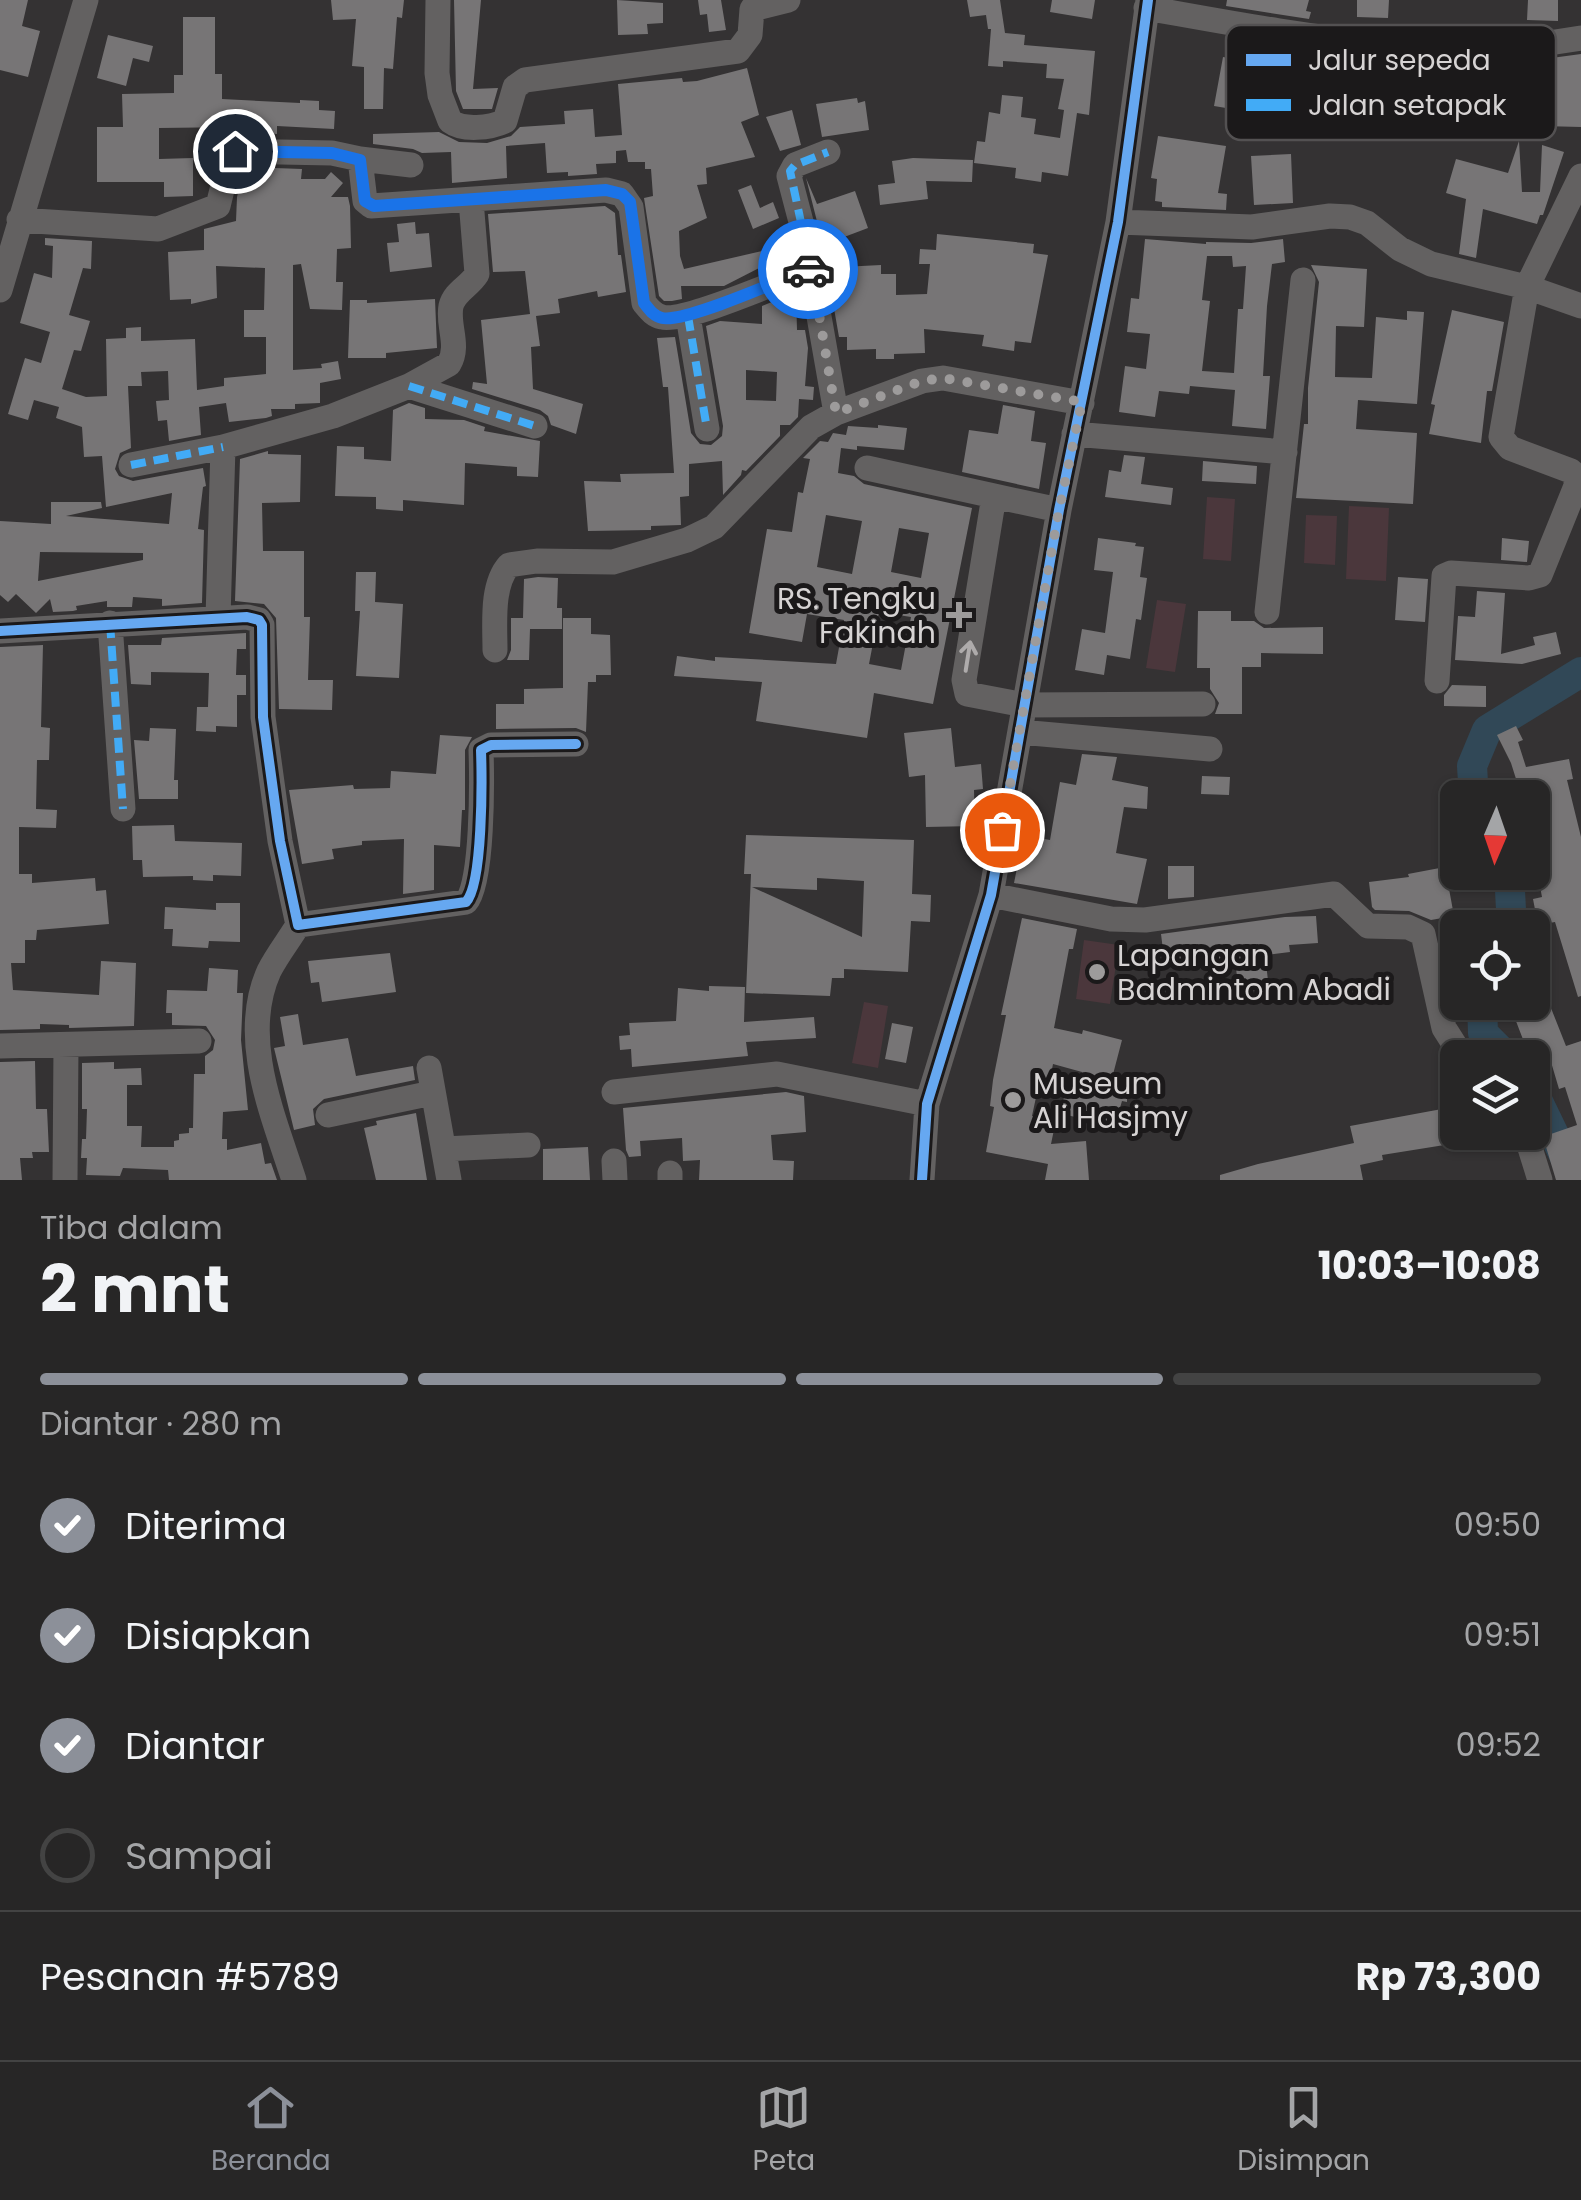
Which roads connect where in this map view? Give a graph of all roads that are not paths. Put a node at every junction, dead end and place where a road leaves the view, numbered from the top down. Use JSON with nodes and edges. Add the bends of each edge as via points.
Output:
{"nodes":[{"id":1,"x":86,"y":0,"type":"edge"},
{"id":2,"x":438,"y":0,"type":"edge"},
{"id":3,"x":788,"y":0,"type":"edge"},
{"id":4,"x":749,"y":4,"type":"edge"},
{"id":5,"x":1147,"y":4,"type":"edge"},
{"id":6,"x":1257,"y":25,"type":"edge"},
{"id":7,"x":1581,"y":38,"type":"edge"},
{"id":8,"x":1556,"y":43,"type":"edge"},
{"id":9,"x":828,"y":152,"type":"dead end"},
{"id":10,"x":360,"y":160,"type":"junction"},
{"id":11,"x":411,"y":165,"type":"dead end"},
{"id":12,"x":1581,"y":176,"type":"edge"},
{"id":13,"x":471,"y":200,"type":"junction"},
{"id":14,"x":19,"y":220,"type":"junction"},
{"id":15,"x":1118,"y":222,"type":"junction"},
{"id":16,"x":811,"y":268,"type":"junction"},
{"id":17,"x":1303,"y":280,"type":"dead end"},
{"id":18,"x":1527,"y":287,"type":"junction"},
{"id":19,"x":0,"y":290,"type":"edge"},
{"id":20,"x":1581,"y":306,"type":"edge"},
{"id":21,"x":688,"y":316,"type":"junction"},
{"id":22,"x":409,"y":386,"type":"junction"},
{"id":23,"x":1082,"y":402,"type":"junction"},
{"id":24,"x":836,"y":413,"type":"junction"},
{"id":25,"x":535,"y":426,"type":"dead end"},
{"id":26,"x":707,"y":429,"type":"dead end"},
{"id":27,"x":1074,"y":434,"type":"junction"},
{"id":28,"x":223,"y":447,"type":"junction"},
{"id":29,"x":1285,"y":452,"type":"junction"},
{"id":30,"x":131,"y":465,"type":"dead end"},
{"id":31,"x":867,"y":468,"type":"dead end"},
{"id":32,"x":994,"y":496,"type":"junction"},
{"id":33,"x":1059,"y":510,"type":"junction"},
{"id":34,"x":1267,"y":612,"type":"dead end"},
{"id":35,"x":218,"y":618,"type":"junction"},
{"id":36,"x":110,"y":623,"type":"junction"},
{"id":37,"x":0,"y":631,"type":"edge"},
{"id":38,"x":494,"y":650,"type":"dead end"},
{"id":39,"x":1437,"y":681,"type":"dead end"},
{"id":40,"x":1203,"y":704,"type":"dead end"},
{"id":41,"x":1024,"y":705,"type":"junction"},
{"id":42,"x":1020,"y":732,"type":"junction"},
{"id":43,"x":576,"y":744,"type":"dead end"},
{"id":44,"x":1210,"y":749,"type":"dead end"},
{"id":45,"x":124,"y":810,"type":"dead end"},
{"id":46,"x":991,"y":895,"type":"junction"},
{"id":47,"x":298,"y":925,"type":"junction"},
{"id":48,"x":1450,"y":1040,"type":"edge"},
{"id":49,"x":199,"y":1042,"type":"dead end"},
{"id":50,"x":66,"y":1044,"type":"junction"},
{"id":51,"x":0,"y":1046,"type":"edge"},
{"id":52,"x":614,"y":1092,"type":"dead end"},
{"id":53,"x":927,"y":1104,"type":"junction"},
{"id":54,"x":328,"y":1114,"type":"dead end"},
{"id":55,"x":528,"y":1145,"type":"dead end"},
{"id":56,"x":444,"y":1149,"type":"junction"},
{"id":57,"x":1531,"y":1150,"type":"edge"},
{"id":58,"x":65,"y":1180,"type":"edge"},
{"id":59,"x":294,"y":1180,"type":"edge"},
{"id":60,"x":449,"y":1180,"type":"edge"},
{"id":61,"x":922,"y":1180,"type":"edge"},
{"id":62,"x":1540,"y":1180,"type":"edge"}],
"edges":[{"from":1,"to":14,"type":"street"},
{"from":2,"to":4,"type":"street","via":[[440,95],[450,122],[462,127],[505,121],[515,87],[525,80],[738,50],[750,35]]},
{"from":3,"to":4,"type":"street"},
{"from":5,"to":6,"type":"street"},
{"from":5,"to":15,"type":"street"},
{"from":7,"to":8,"type":"street"},
{"from":9,"to":16,"type":"street","via":[[790,171]]},
{"from":10,"to":11,"type":"street"},
{"from":10,"to":13,"type":"street","via":[[371,206]]},
{"from":10,"to":14,"type":"street","via":[[235,151],[218,206],[158,229]]},
{"from":12,"to":18,"type":"street"},
{"from":13,"to":21,"type":"street","via":[[622,194],[632,206],[644,303],[663,318]]},
{"from":13,"to":22,"type":"street","via":[[477,270],[451,308],[453,356],[442,370]]},
{"from":14,"to":19,"type":"street"},
{"from":15,"to":18,"type":"street","via":[[1252,226],[1350,218],[1414,257]]},
{"from":15,"to":23,"type":"street"},
{"from":16,"to":21,"type":"street"},
{"from":16,"to":24,"type":"street"},
{"from":17,"to":29,"type":"street"},
{"from":18,"to":20,"type":"street"},
{"from":18,"to":39,"type":"street","via":[[1502,441],[1571,470],[1576,486],[1540,574],[1444,576]]},
{"from":21,"to":26,"type":"street"},
{"from":22,"to":25,"type":"street"},
{"from":22,"to":28,"type":"street"},
{"from":23,"to":24,"type":"street","via":[[943,378]]},
{"from":23,"to":27,"type":"street"},
{"from":24,"to":38,"type":"street","via":[[811,428],[714,527],[687,540],[613,562],[509,564],[498,587]]},
{"from":27,"to":29,"type":"street"},
{"from":27,"to":33,"type":"street"},
{"from":28,"to":30,"type":"street"},
{"from":28,"to":35,"type":"street"},
{"from":29,"to":34,"type":"street"},
{"from":31,"to":32,"type":"street"},
{"from":32,"to":33,"type":"street"},
{"from":41,"to":32,"type":"street","one_way":true,"via":[[965,690]]},
{"from":33,"to":41,"type":"street"},
{"from":35,"to":36,"type":"street"},
{"from":35,"to":47,"type":"street","via":[[247,616],[262,625],[263,717]]},
{"from":36,"to":37,"type":"street"},
{"from":36,"to":45,"type":"street"},
{"from":40,"to":41,"type":"street"},
{"from":41,"to":42,"type":"street"},
{"from":42,"to":44,"type":"street"},
{"from":42,"to":46,"type":"street"},
{"from":43,"to":47,"type":"street","via":[[481,750],[475,886],[466,902]]},
{"from":46,"to":48,"type":"street","via":[[1145,920],[1334,894],[1368,926],[1408,926],[1423,934]]},
{"from":46,"to":53,"type":"street"},
{"from":47,"to":59,"type":"street","via":[[270,968],[259,1008],[262,1079]]},
{"from":49,"to":50,"type":"street"},
{"from":50,"to":51,"type":"street"},
{"from":50,"to":58,"type":"street"},
{"from":52,"to":53,"type":"street","via":[[777,1074]]},
{"from":53,"to":61,"type":"street"},
{"from":54,"to":56,"type":"street","via":[[430,1080]]},
{"from":55,"to":56,"type":"street"},
{"from":56,"to":60,"type":"street"},
{"from":57,"to":62,"type":"street"}]}
